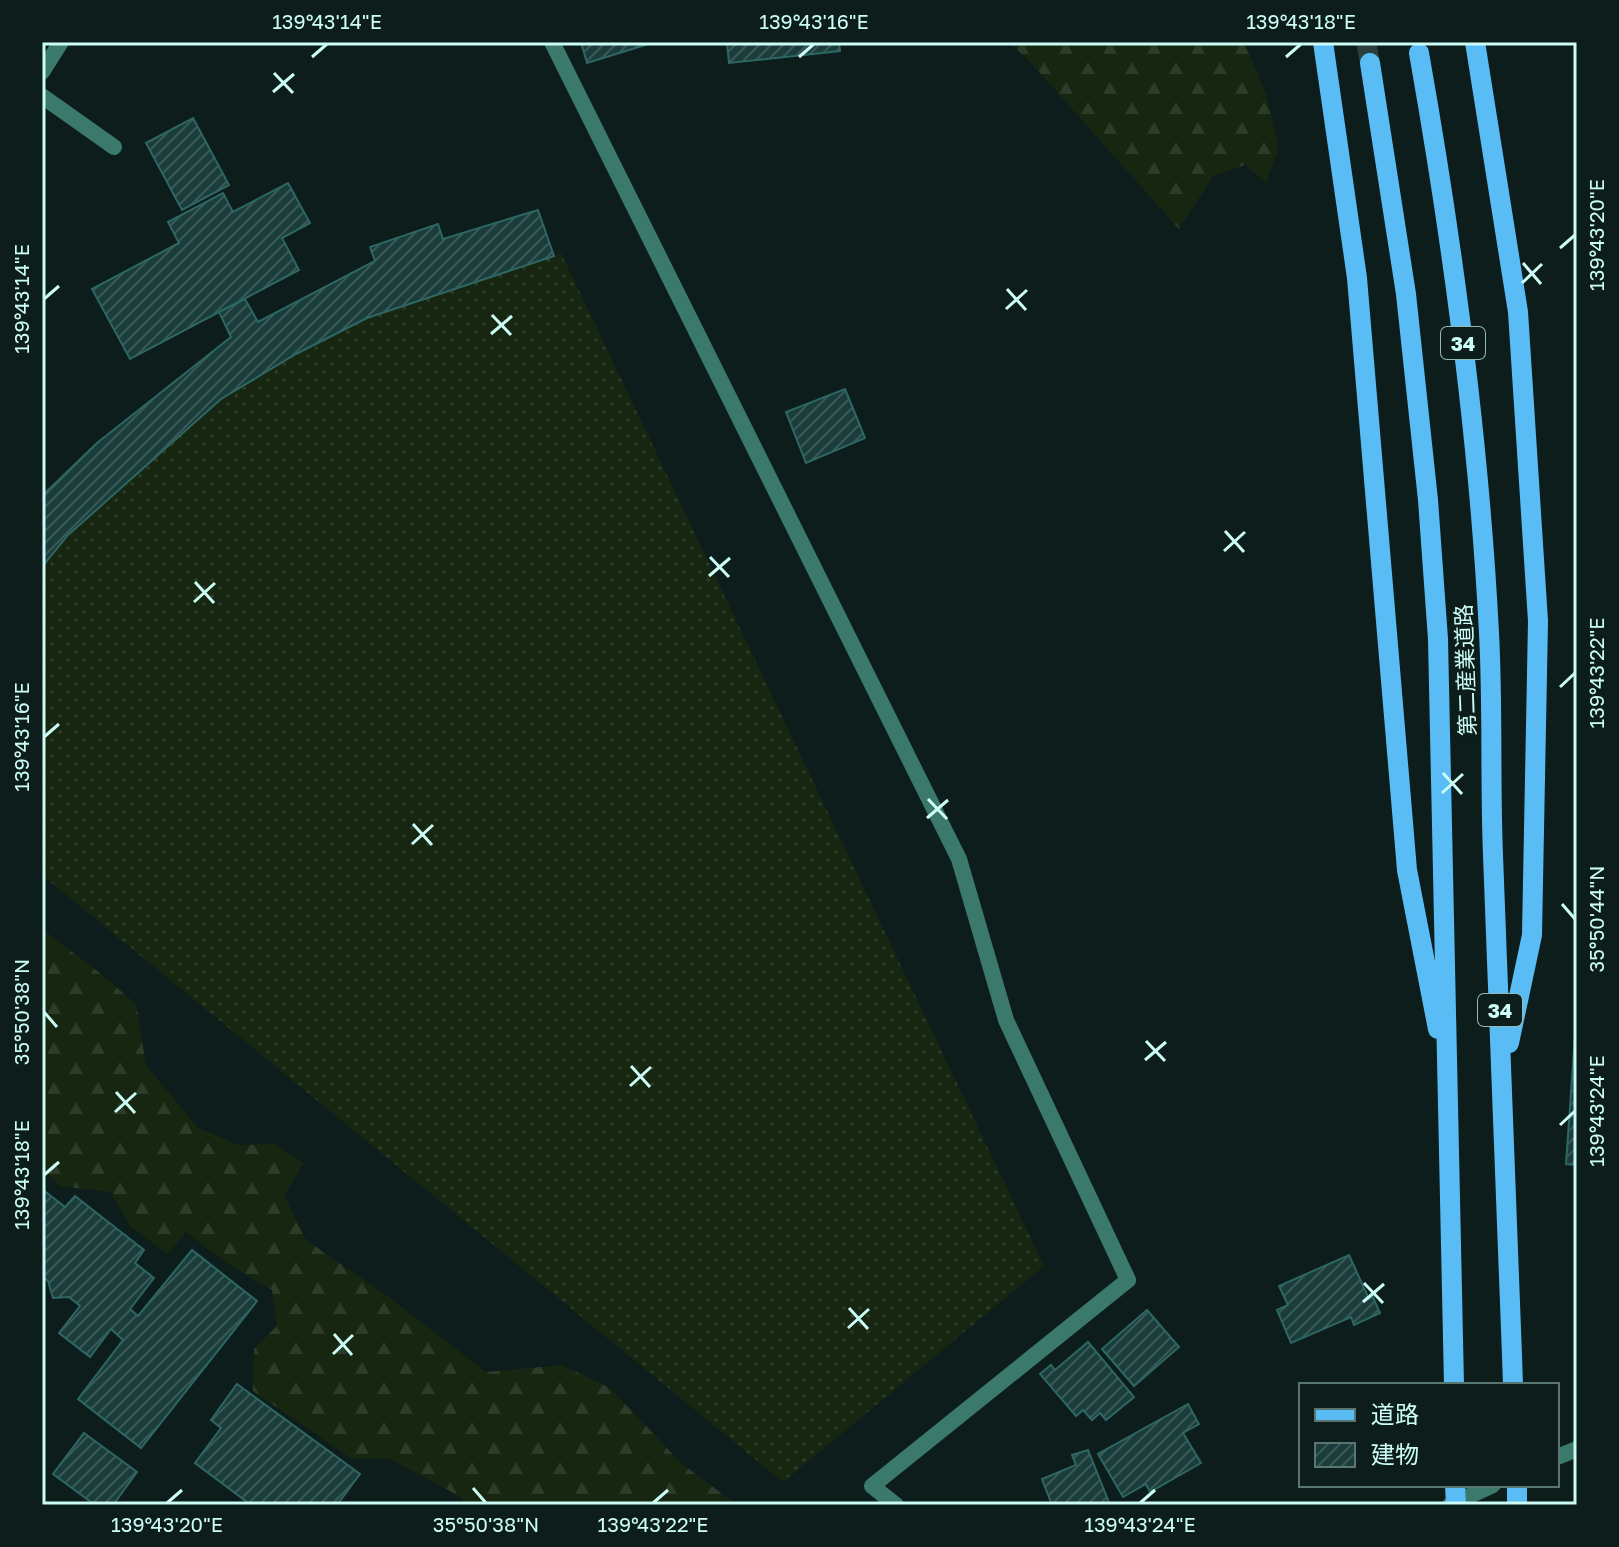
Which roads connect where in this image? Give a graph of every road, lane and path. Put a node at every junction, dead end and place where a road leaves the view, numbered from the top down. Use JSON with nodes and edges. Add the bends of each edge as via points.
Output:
{"nodes":[{"id":1,"x":61,"y":42,"type":"edge"},
{"id":2,"x":552,"y":42,"type":"edge"},
{"id":3,"x":1323,"y":42,"type":"edge"},
{"id":4,"x":1475,"y":42,"type":"edge"},
{"id":5,"x":1419,"y":53,"type":"dead end"},
{"id":6,"x":1370,"y":63,"type":"tunnel mouth"},
{"id":7,"x":42,"y":72,"type":"edge"},
{"id":8,"x":42,"y":96,"type":"edge"},
{"id":9,"x":114,"y":147,"type":"dead end"},
{"id":10,"x":1502,"y":1072,"type":"junction"},
{"id":11,"x":1449,"y":1084,"type":"junction"},
{"id":12,"x":1454,"y":1383,"type":"edge"},
{"id":13,"x":1513,"y":1383,"type":"edge"},
{"id":14,"x":1487,"y":1487,"type":"edge"},
{"id":15,"x":1454,"y":1499,"type":"edge"},
{"id":16,"x":896,"y":1505,"type":"edge"}],
"edges":[{"from":1,"to":7,"type":"street"},
{"from":2,"to":16,"type":"street","via":[[959,859],[1006,1020],[1128,1280],[872,1486]]},
{"from":3,"to":11,"type":"main road","via":[[1357,278],[1407,870]]},
{"from":4,"to":10,"type":"main road","via":[[1518,312],[1538,621],[1532,935]]},
{"from":5,"to":10,"type":"main road","name":"第二産業道路","number":"34","via":[[1457,282],[1479,497],[1489,634]]},
{"from":6,"to":11,"type":"main road","name":"第二産業道路","number":"34","via":[[1406,294],[1428,500],[1438,639]]},
{"from":8,"to":9,"type":"street"},
{"from":10,"to":13,"type":"main road","name":"第二産業道路","number":"34"},
{"from":11,"to":12,"type":"main road","name":"第二産業道路","number":"34"},
{"from":14,"to":15,"type":"street"}]}
